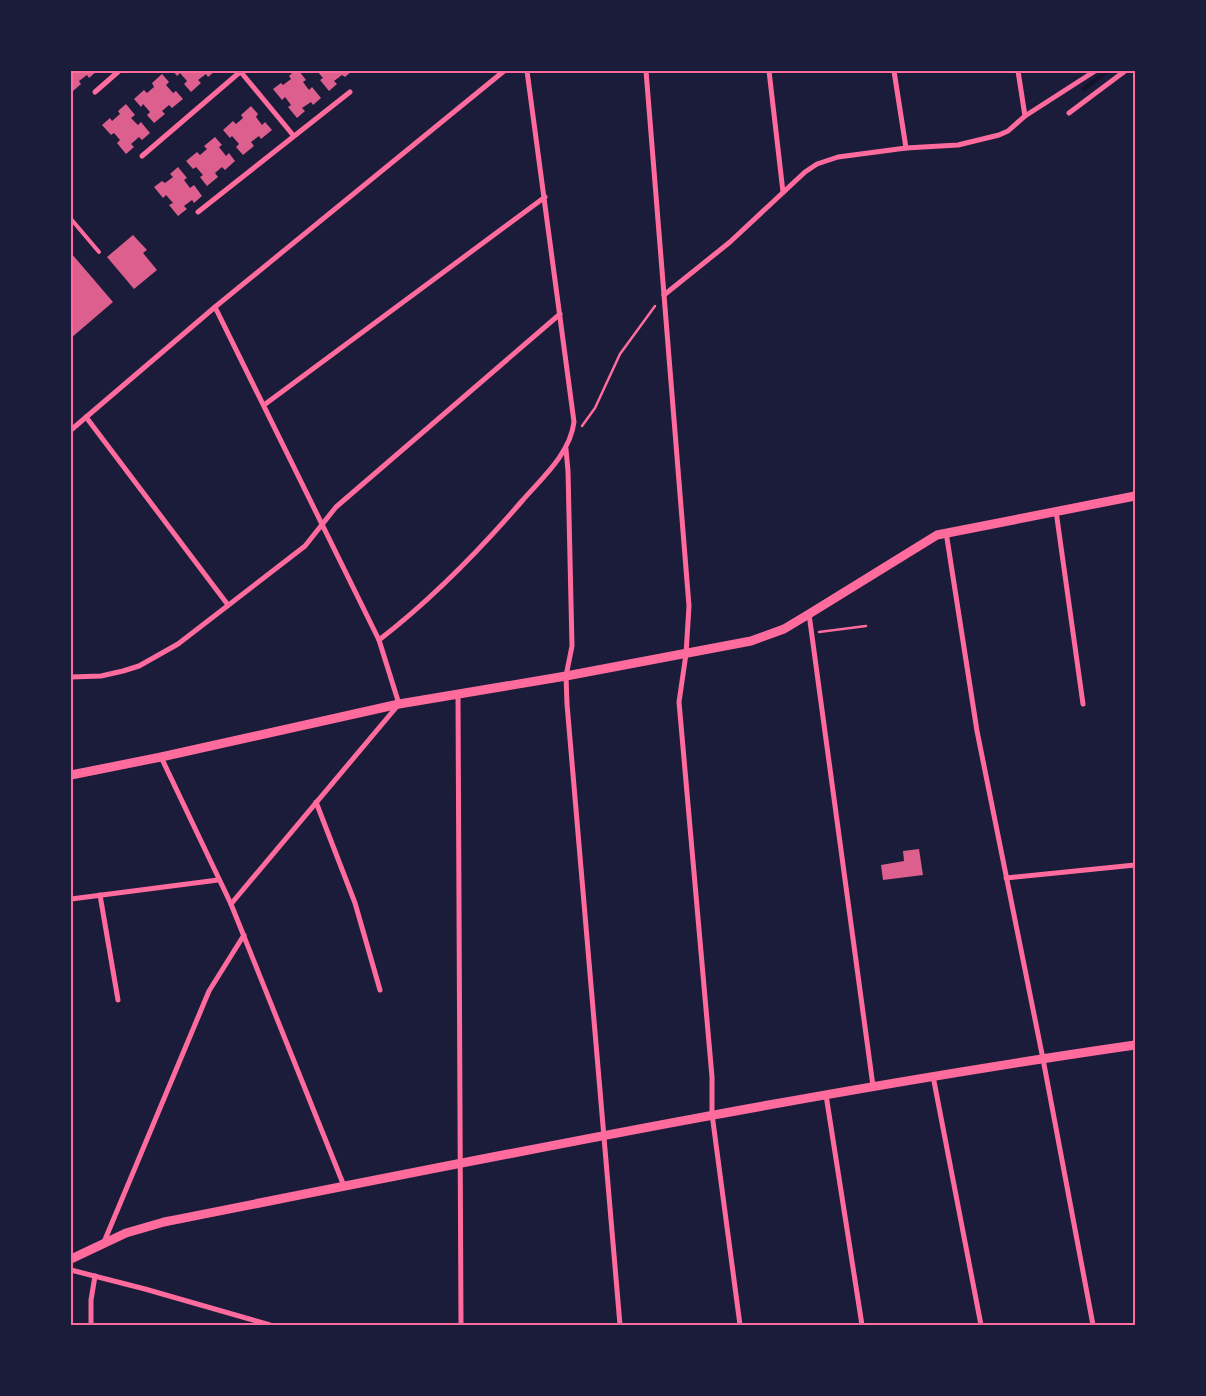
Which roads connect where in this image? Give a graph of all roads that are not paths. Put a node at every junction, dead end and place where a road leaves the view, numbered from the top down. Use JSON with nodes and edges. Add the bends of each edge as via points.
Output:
{"nodes":[{"id":1,"x":119,"y":71,"type":"edge"},
{"id":2,"x":504,"y":71,"type":"edge"},
{"id":3,"x":526,"y":71,"type":"edge"},
{"id":4,"x":646,"y":71,"type":"edge"},
{"id":5,"x":769,"y":71,"type":"edge"},
{"id":6,"x":894,"y":71,"type":"edge"},
{"id":7,"x":1018,"y":71,"type":"edge"},
{"id":8,"x":1094,"y":71,"type":"edge"},
{"id":9,"x":1125,"y":71,"type":"edge"},
{"id":10,"x":240,"y":72,"type":"edge"},
{"id":11,"x":95,"y":92,"type":"dead end"},
{"id":12,"x":350,"y":92,"type":"dead end"},
{"id":13,"x":1069,"y":114,"type":"dead end"},
{"id":14,"x":1025,"y":116,"type":"junction"},
{"id":15,"x":293,"y":135,"type":"junction"},
{"id":16,"x":906,"y":148,"type":"junction"},
{"id":17,"x":142,"y":156,"type":"dead end"},
{"id":18,"x":783,"y":192,"type":"junction"},
{"id":19,"x":545,"y":197,"type":"junction"},
{"id":20,"x":198,"y":212,"type":"dead end"},
{"id":21,"x":71,"y":219,"type":"edge"},
{"id":22,"x":98,"y":252,"type":"dead end"},
{"id":23,"x":664,"y":295,"type":"junction"},
{"id":24,"x":215,"y":307,"type":"junction"},
{"id":25,"x":560,"y":314,"type":"junction"},
{"id":26,"x":264,"y":405,"type":"junction"},
{"id":27,"x":86,"y":417,"type":"junction"},
{"id":28,"x":71,"y":430,"type":"edge"},
{"id":29,"x":566,"y":449,"type":"junction"},
{"id":30,"x":1135,"y":496,"type":"edge"},
{"id":31,"x":1056,"y":511,"type":"junction"},
{"id":32,"x":322,"y":524,"type":"junction"},
{"id":33,"x":946,"y":532,"type":"junction"},
{"id":34,"x":228,"y":605,"type":"junction"},
{"id":35,"x":810,"y":614,"type":"junction"},
{"id":36,"x":379,"y":640,"type":"junction"},
{"id":37,"x":686,"y":654,"type":"junction"},
{"id":38,"x":71,"y":676,"type":"edge"},
{"id":39,"x":566,"y":676,"type":"junction"},
{"id":40,"x":458,"y":695,"type":"junction"},
{"id":41,"x":399,"y":704,"type":"junction"},
{"id":42,"x":1083,"y":704,"type":"dead end"},
{"id":43,"x":161,"y":757,"type":"junction"},
{"id":44,"x":71,"y":775,"type":"edge"},
{"id":45,"x":316,"y":802,"type":"junction"},
{"id":46,"x":1135,"y":865,"type":"edge"},
{"id":47,"x":1006,"y":878,"type":"junction"},
{"id":48,"x":218,"y":880,"type":"junction"},
{"id":49,"x":100,"y":896,"type":"junction"},
{"id":50,"x":71,"y":899,"type":"edge"},
{"id":51,"x":231,"y":904,"type":"junction"},
{"id":52,"x":244,"y":935,"type":"junction"},
{"id":53,"x":380,"y":990,"type":"dead end"},
{"id":54,"x":118,"y":1000,"type":"dead end"},
{"id":55,"x":1135,"y":1046,"type":"edge"},
{"id":56,"x":1043,"y":1059,"type":"junction"},
{"id":57,"x":933,"y":1076,"type":"junction"},
{"id":58,"x":873,"y":1086,"type":"junction"},
{"id":59,"x":826,"y":1095,"type":"junction"},
{"id":60,"x":712,"y":1114,"type":"junction"},
{"id":61,"x":604,"y":1135,"type":"junction"},
{"id":62,"x":461,"y":1162,"type":"junction"},
{"id":63,"x":344,"y":1186,"type":"junction"},
{"id":64,"x":104,"y":1243,"type":"junction"},
{"id":65,"x":71,"y":1259,"type":"edge"},
{"id":66,"x":71,"y":1270,"type":"edge"},
{"id":67,"x":95,"y":1276,"type":"junction"},
{"id":68,"x":91,"y":1325,"type":"edge"},
{"id":69,"x":270,"y":1325,"type":"edge"},
{"id":70,"x":460,"y":1325,"type":"edge"},
{"id":71,"x":620,"y":1325,"type":"edge"},
{"id":72,"x":740,"y":1325,"type":"edge"},
{"id":73,"x":862,"y":1325,"type":"edge"},
{"id":74,"x":981,"y":1325,"type":"edge"},
{"id":75,"x":1092,"y":1325,"type":"edge"}],
"edges":[{"from":1,"to":11,"type":"street"},
{"from":2,"to":24,"type":"street"},
{"from":3,"to":19,"type":"street"},
{"from":4,"to":23,"type":"street"},
{"from":5,"to":18,"type":"street"},
{"from":6,"to":16,"type":"street"},
{"from":7,"to":14,"type":"street"},
{"from":8,"to":14,"type":"street"},
{"from":9,"to":13,"type":"street"},
{"from":10,"to":15,"type":"street"},
{"from":10,"to":17,"type":"street"},
{"from":12,"to":15,"type":"street"},
{"from":14,"to":16,"type":"street","via":[[1008,131],[982,140]]},
{"from":15,"to":20,"type":"street"},
{"from":16,"to":18,"type":"street","via":[[838,157],[817,164]]},
{"from":18,"to":23,"type":"street","via":[[730,242]]},
{"from":19,"to":25,"type":"street"},
{"from":19,"to":26,"type":"street"},
{"from":21,"to":22,"type":"lane"},
{"from":23,"to":37,"type":"street","via":[[689,606]]},
{"from":24,"to":26,"type":"street"},
{"from":24,"to":27,"type":"street"},
{"from":25,"to":29,"type":"street","via":[[574,422]]},
{"from":25,"to":32,"type":"street","via":[[336,507]]},
{"from":26,"to":32,"type":"street"},
{"from":27,"to":28,"type":"street"},
{"from":27,"to":34,"type":"street"},
{"from":29,"to":36,"type":"street","via":[[460,570],[418,610]]},
{"from":29,"to":39,"type":"street","via":[[572,646]]},
{"from":30,"to":31,"type":"street"},
{"from":31,"to":33,"type":"street"},
{"from":31,"to":42,"type":"street"},
{"from":32,"to":34,"type":"street","via":[[305,546]]},
{"from":32,"to":36,"type":"street"},
{"from":33,"to":35,"type":"street","via":[[921,543]]},
{"from":33,"to":47,"type":"street","via":[[976,723]]},
{"from":34,"to":38,"type":"street","via":[[178,644],[139,666],[101,676]]},
{"from":35,"to":37,"type":"street","via":[[751,641]]},
{"from":35,"to":58,"type":"street"},
{"from":36,"to":41,"type":"street"},
{"from":37,"to":39,"type":"street"},
{"from":37,"to":60,"type":"street","via":[[679,702],[712,1077]]},
{"from":39,"to":40,"type":"street"},
{"from":39,"to":61,"type":"street"},
{"from":40,"to":41,"type":"street"},
{"from":40,"to":62,"type":"street"},
{"from":41,"to":43,"type":"street"},
{"from":41,"to":45,"type":"street"},
{"from":43,"to":44,"type":"street"},
{"from":43,"to":48,"type":"street"},
{"from":45,"to":51,"type":"street"},
{"from":45,"to":53,"type":"street","via":[[355,902]]},
{"from":46,"to":47,"type":"street"},
{"from":47,"to":56,"type":"street"},
{"from":48,"to":49,"type":"street"},
{"from":48,"to":51,"type":"street"},
{"from":49,"to":50,"type":"street"},
{"from":49,"to":54,"type":"street"},
{"from":51,"to":52,"type":"street"},
{"from":52,"to":63,"type":"street"},
{"from":52,"to":64,"type":"street","via":[[209,991]]},
{"from":55,"to":56,"type":"street"},
{"from":56,"to":57,"type":"street"},
{"from":56,"to":75,"type":"street"},
{"from":57,"to":58,"type":"street"},
{"from":57,"to":74,"type":"street"},
{"from":58,"to":59,"type":"street"},
{"from":59,"to":60,"type":"street"},
{"from":59,"to":73,"type":"street"},
{"from":60,"to":61,"type":"street"},
{"from":60,"to":72,"type":"street"},
{"from":61,"to":62,"type":"street"},
{"from":61,"to":71,"type":"street"},
{"from":62,"to":63,"type":"street"},
{"from":62,"to":70,"type":"street"},
{"from":63,"to":64,"type":"street","via":[[164,1222]]},
{"from":64,"to":65,"type":"street"},
{"from":66,"to":67,"type":"street"},
{"from":67,"to":68,"type":"street"},
{"from":67,"to":69,"type":"street"}]}
